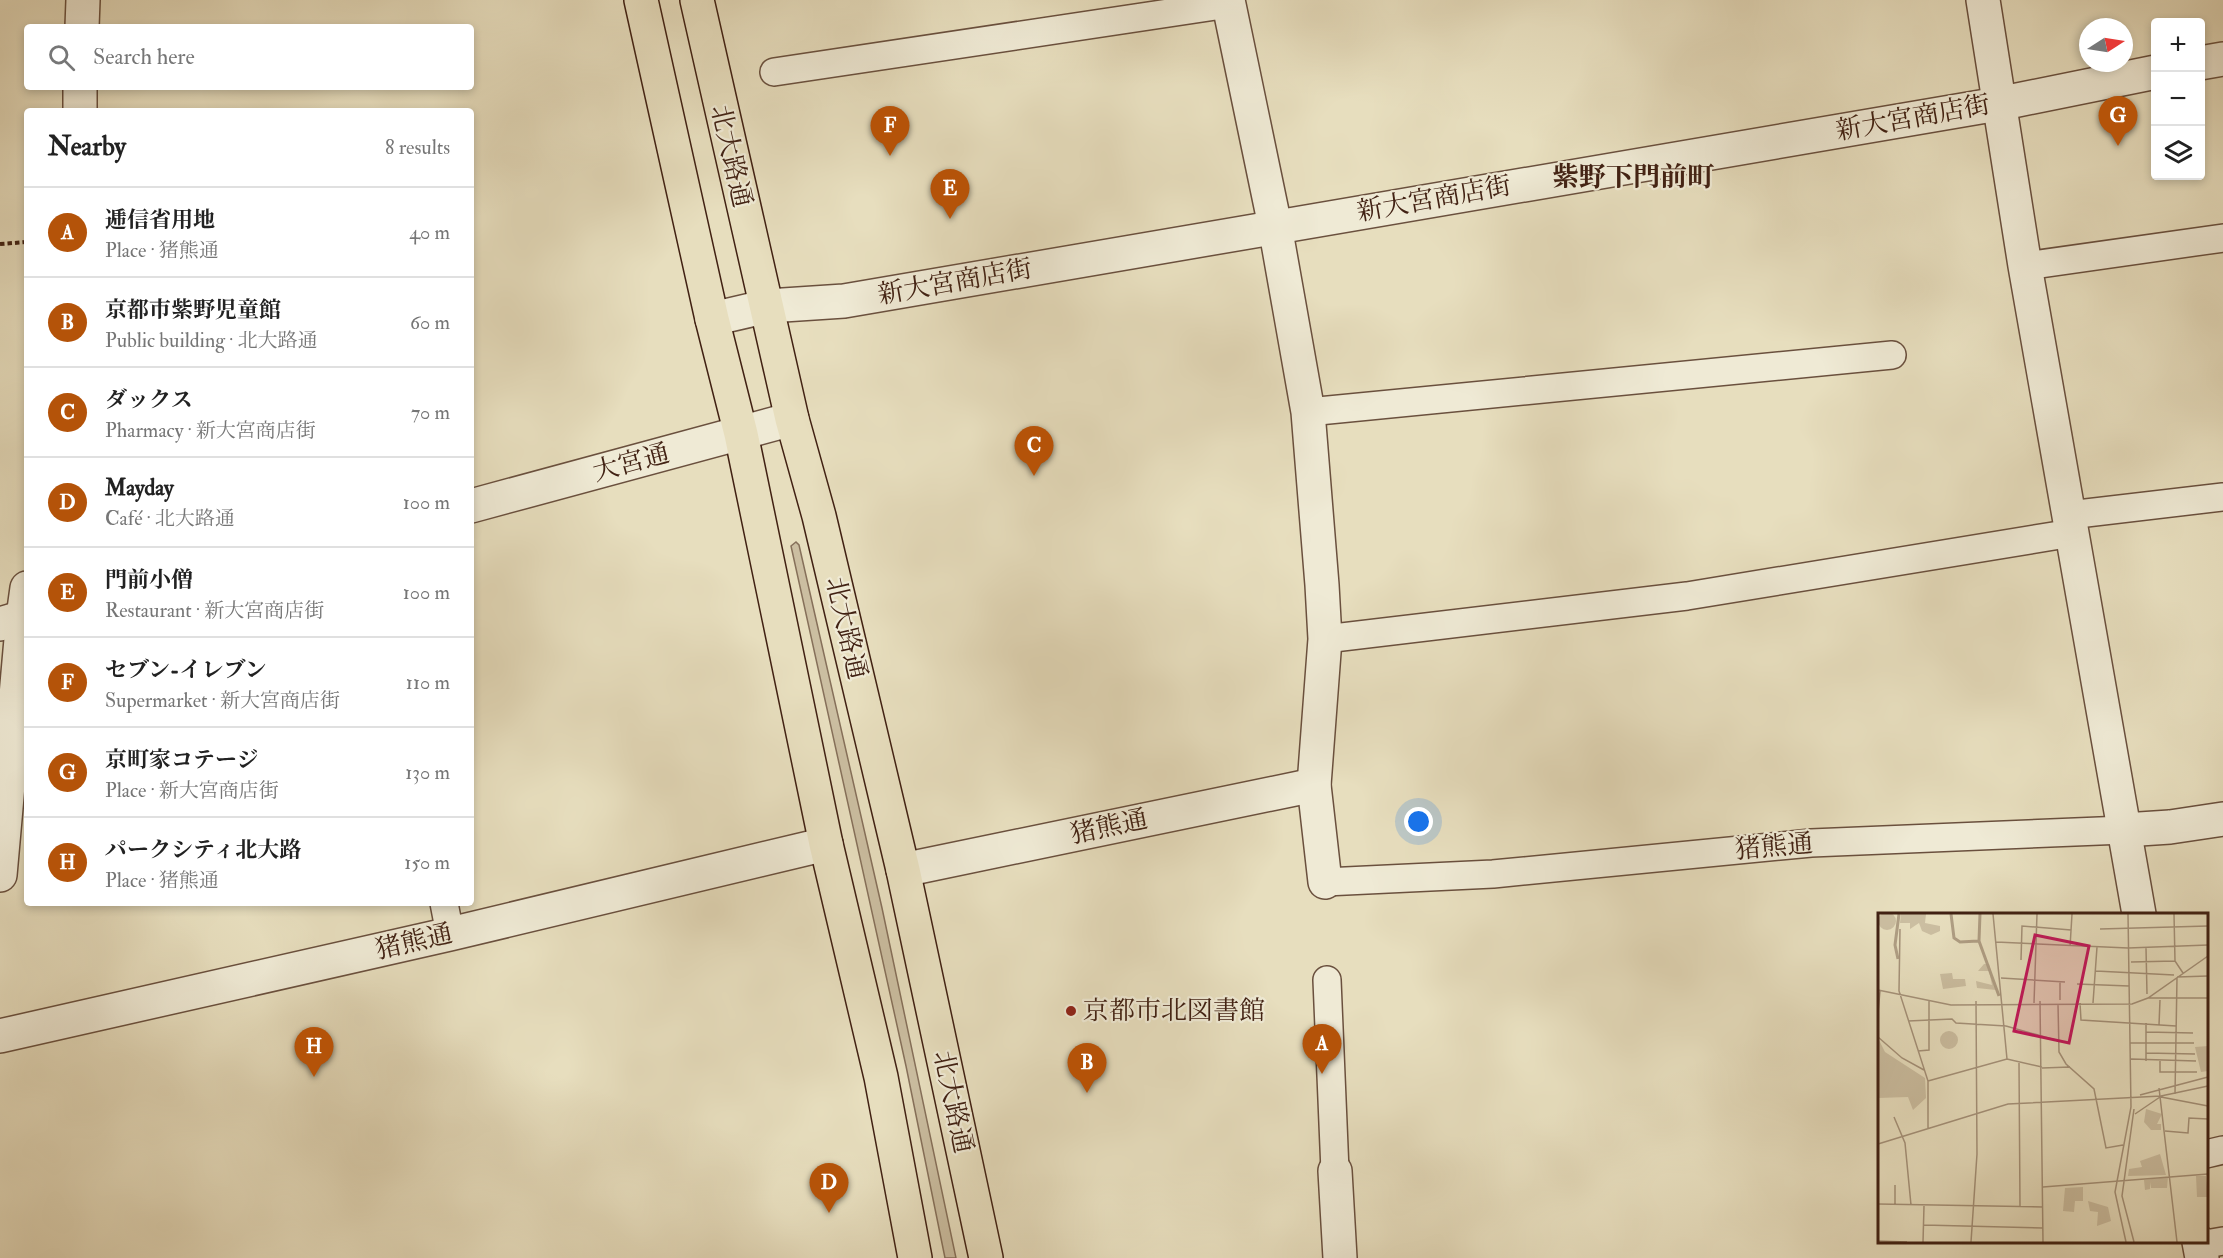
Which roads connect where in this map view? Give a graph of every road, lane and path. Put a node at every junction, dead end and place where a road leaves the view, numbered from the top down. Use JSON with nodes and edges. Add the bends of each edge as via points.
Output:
{"nodes":[{"id":1,"x":83,"y":0,"type":"edge"},
{"id":2,"x":641,"y":0,"type":"edge"},
{"id":3,"x":697,"y":0,"type":"edge"},
{"id":4,"x":1983,"y":0,"type":"edge"},
{"id":5,"x":1229,"y":2,"type":"edge"},
{"id":6,"x":82,"y":24,"type":"edge"},
{"id":7,"x":2223,"y":59,"type":"edge"},
{"id":8,"x":2205,"y":62,"type":"edge"},
{"id":9,"x":774,"y":72,"type":"dead end"},
{"id":10,"x":2151,"y":73,"type":"edge"},
{"id":11,"x":81,"y":90,"type":"edge"},
{"id":12,"x":1998,"y":104,"type":"junction"},
{"id":13,"x":80,"y":108,"type":"edge"},
{"id":14,"x":1275,"y":226,"type":"junction"},
{"id":15,"x":2223,"y":238,"type":"edge"},
{"id":16,"x":24,"y":242,"type":"edge"},
{"id":17,"x":0,"y":244,"type":"edge"},
{"id":18,"x":2025,"y":266,"type":"junction"},
{"id":19,"x":768,"y":306,"type":"junction"},
{"id":20,"x":712,"y":319,"type":"junction"},
{"id":21,"x":1892,"y":355,"type":"dead end"},
{"id":22,"x":1308,"y":412,"type":"junction"},
{"id":23,"x":792,"y":419,"type":"junction"},
{"id":24,"x":741,"y":434,"type":"junction"},
{"id":25,"x":2223,"y":497,"type":"edge"},
{"id":26,"x":474,"y":505,"type":"edge"},
{"id":27,"x":2070,"y":524,"type":"junction"},
{"id":28,"x":19,"y":611,"type":"edge"},
{"id":29,"x":1325,"y":639,"type":"junction"},
{"id":30,"x":1314,"y":784,"type":"junction"},
{"id":31,"x":2223,"y":819,"type":"edge"},
{"id":32,"x":2124,"y":830,"type":"junction"},
{"id":33,"x":826,"y":844,"type":"junction"},
{"id":34,"x":903,"y":870,"type":"junction"},
{"id":35,"x":0,"y":875,"type":"edge"},
{"id":36,"x":1325,"y":882,"type":"joint"},
{"id":37,"x":2139,"y":913,"type":"edge"},
{"id":38,"x":447,"y":919,"type":"edge"},
{"id":39,"x":1327,"y":980,"type":"dead end"},
{"id":40,"x":0,"y":1036,"type":"edge"},
{"id":41,"x":2223,"y":1150,"type":"edge"},
{"id":42,"x":2208,"y":1154,"type":"edge"},
{"id":43,"x":1335,"y":1171,"type":"joint"},
{"id":44,"x":915,"y":1258,"type":"edge"},
{"id":45,"x":986,"y":1258,"type":"edge"},
{"id":46,"x":1340,"y":1258,"type":"edge"}],
"edges":[{"from":1,"to":6,"type":"street"},
{"from":2,"to":20,"type":"main road","name":"北大路通"},
{"from":3,"to":19,"type":"main road","name":"北大路通"},
{"from":4,"to":12,"type":"street"},
{"from":5,"to":9,"type":"lane"},
{"from":5,"to":14,"type":"street"},
{"from":7,"to":8,"type":"street"},
{"from":10,"to":12,"type":"street","name":"新大宮商店街"},
{"from":11,"to":13,"type":"street"},
{"from":12,"to":14,"type":"street","name":"新大宮商店街"},
{"from":12,"to":18,"type":"street"},
{"from":14,"to":19,"type":"street","name":"新大宮商店街","via":[[844,301]]},
{"from":14,"to":22,"type":"street"},
{"from":15,"to":18,"type":"lane"},
{"from":16,"to":17,"type":"path"},
{"from":18,"to":27,"type":"street"},
{"from":19,"to":20,"type":"street","name":"新大宮商店街"},
{"from":19,"to":23,"type":"main road","name":"北大路通"},
{"from":20,"to":24,"type":"main road","name":"北大路通"},
{"from":21,"to":22,"type":"lane"},
{"from":22,"to":29,"type":"street"},
{"from":23,"to":24,"type":"street","name":"大宮通"},
{"from":23,"to":34,"type":"main road","name":"北大路通","via":[[819,516]]},
{"from":24,"to":26,"type":"street","name":"大宮通"},
{"from":24,"to":33,"type":"main road","name":"北大路通"},
{"from":25,"to":27,"type":"lane"},
{"from":27,"to":29,"type":"lane","via":[[1688,596]]},
{"from":27,"to":32,"type":"street"},
{"from":28,"to":35,"type":"street"},
{"from":29,"to":30,"type":"street"},
{"from":30,"to":34,"type":"street","name":"猪熊通"},
{"from":30,"to":36,"type":"street"},
{"from":31,"to":32,"type":"street","name":"猪熊通"},
{"from":32,"to":36,"type":"lane","name":"猪熊通","via":[[1811,843],[1492,874]]},
{"from":32,"to":37,"type":"street"},
{"from":33,"to":38,"type":"street","name":"猪熊通"},
{"from":33,"to":44,"type":"main road","name":"北大路通","via":[[881,1077]]},
{"from":34,"to":45,"type":"main road","name":"北大路通"},
{"from":38,"to":40,"type":"street","name":"猪熊通"},
{"from":39,"to":43,"type":"lane"},
{"from":41,"to":42,"type":"lane"},
{"from":43,"to":46,"type":"street"}]}
